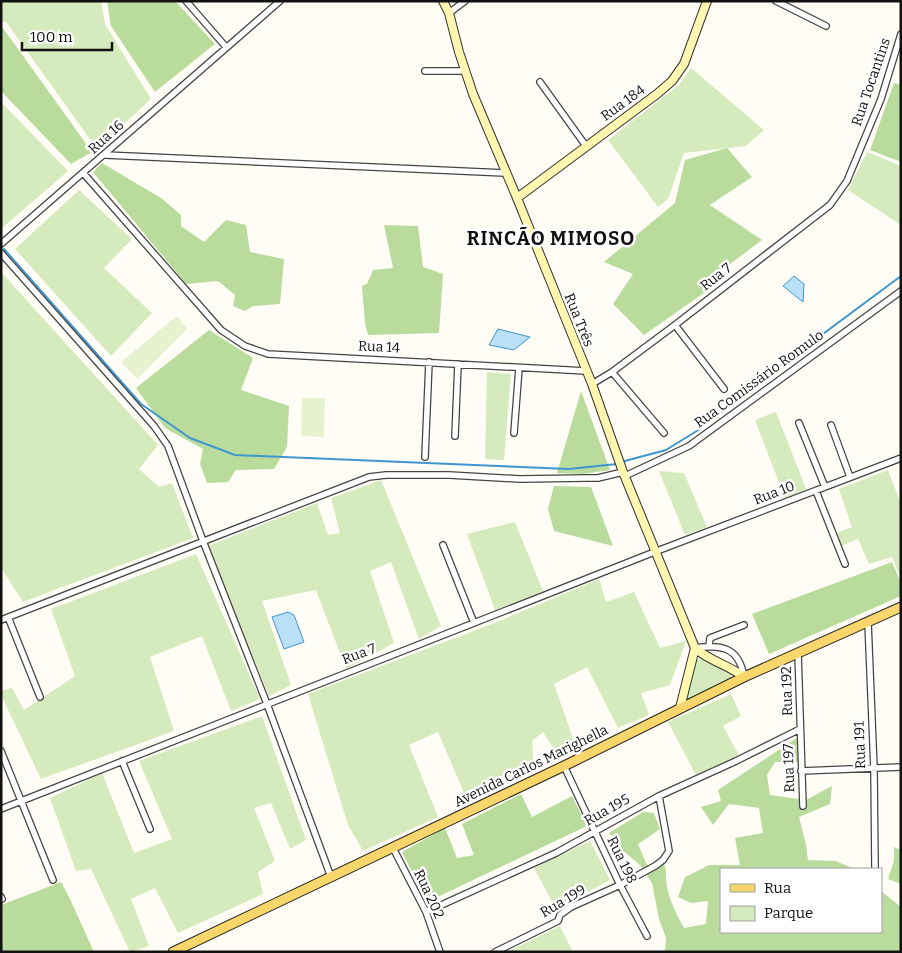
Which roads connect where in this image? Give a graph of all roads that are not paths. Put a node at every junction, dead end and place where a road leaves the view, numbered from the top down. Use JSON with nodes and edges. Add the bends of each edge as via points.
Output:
{"nodes":[{"id":1,"x":186,"y":1,"type":"edge"},
{"id":2,"x":280,"y":1,"type":"edge"},
{"id":3,"x":443,"y":1,"type":"edge"},
{"id":4,"x":465,"y":1,"type":"edge"},
{"id":5,"x":707,"y":1,"type":"edge"},
{"id":6,"x":776,"y":1,"type":"edge"},
{"id":7,"x":450,"y":13,"type":"junction"},
{"id":8,"x":826,"y":26,"type":"dead end"},
{"id":9,"x":901,"y":34,"type":"edge"},
{"id":10,"x":226,"y":46,"type":"junction"},
{"id":11,"x":425,"y":71,"type":"dead end"},
{"id":12,"x":465,"y":71,"type":"junction"},
{"id":13,"x":540,"y":82,"type":"dead end"},
{"id":14,"x":586,"y":146,"type":"junction"},
{"id":15,"x":105,"y":155,"type":"junction"},
{"id":16,"x":505,"y":173,"type":"junction"},
{"id":17,"x":84,"y":174,"type":"junction"},
{"id":18,"x":847,"y":181,"type":"joint"},
{"id":19,"x":517,"y":198,"type":"junction"},
{"id":20,"x":1,"y":244,"type":"edge"},
{"id":21,"x":1,"y":253,"type":"edge"},
{"id":22,"x":901,"y":291,"type":"edge"},
{"id":23,"x":676,"y":325,"type":"junction"},
{"id":24,"x":429,"y":362,"type":"junction"},
{"id":25,"x":458,"y":364,"type":"junction"},
{"id":26,"x":519,"y":368,"type":"junction"},
{"id":27,"x":586,"y":371,"type":"junction"},
{"id":28,"x":612,"y":372,"type":"junction"},
{"id":29,"x":592,"y":384,"type":"junction"},
{"id":30,"x":724,"y":389,"type":"dead end"},
{"id":31,"x":799,"y":422,"type":"dead end"},
{"id":32,"x":831,"y":425,"type":"dead end"},
{"id":33,"x":514,"y":433,"type":"dead end"},
{"id":34,"x":664,"y":433,"type":"dead end"},
{"id":35,"x":455,"y":436,"type":"dead end"},
{"id":36,"x":424,"y":457,"type":"dead end"},
{"id":37,"x":901,"y":458,"type":"edge"},
{"id":38,"x":624,"y":474,"type":"junction"},
{"id":39,"x":850,"y":477,"type":"junction"},
{"id":40,"x":824,"y":487,"type":"junction"},
{"id":41,"x":816,"y":490,"type":"junction"},
{"id":42,"x":203,"y":541,"type":"junction"},
{"id":43,"x":443,"y":545,"type":"dead end"},
{"id":44,"x":657,"y":551,"type":"junction"},
{"id":45,"x":845,"y":564,"type":"dead end"},
{"id":46,"x":901,"y":607,"type":"edge"},
{"id":47,"x":4,"y":618,"type":"edge"},
{"id":48,"x":474,"y":622,"type":"junction"},
{"id":49,"x":868,"y":622,"type":"junction"},
{"id":50,"x":744,"y":625,"type":"dead end"},
{"id":51,"x":709,"y":646,"type":"junction"},
{"id":52,"x":695,"y":648,"type":"junction"},
{"id":53,"x":798,"y":652,"type":"junction"},
{"id":54,"x":744,"y":677,"type":"junction"},
{"id":55,"x":40,"y":697,"type":"dead end"},
{"id":56,"x":267,"y":704,"type":"junction"},
{"id":57,"x":680,"y":708,"type":"junction"},
{"id":58,"x":800,"y":729,"type":"junction"},
{"id":59,"x":1,"y":751,"type":"edge"},
{"id":60,"x":122,"y":761,"type":"junction"},
{"id":61,"x":564,"y":766,"type":"junction"},
{"id":62,"x":901,"y":767,"type":"edge"},
{"id":63,"x":874,"y":769,"type":"junction"},
{"id":64,"x":802,"y":771,"type":"junction"},
{"id":65,"x":659,"y":796,"type":"junction"},
{"id":66,"x":21,"y":801,"type":"junction"},
{"id":67,"x":803,"y":806,"type":"dead end"},
{"id":68,"x":1,"y":809,"type":"edge"},
{"id":69,"x":150,"y":829,"type":"dead end"},
{"id":70,"x":594,"y":832,"type":"junction"},
{"id":71,"x":393,"y":848,"type":"junction"},
{"id":72,"x":875,"y":868,"type":"dead end"},
{"id":73,"x":331,"y":877,"type":"junction"},
{"id":74,"x":53,"y":880,"type":"dead end"},
{"id":75,"x":620,"y":885,"type":"junction"},
{"id":76,"x":426,"y":912,"type":"junction"},
{"id":77,"x":647,"y":936,"type":"dead end"},
{"id":78,"x":173,"y":952,"type":"edge"},
{"id":79,"x":440,"y":952,"type":"edge"},
{"id":80,"x":494,"y":952,"type":"edge"}],
"edges":[{"from":1,"to":10,"type":"street"},
{"from":2,"to":10,"type":"street","name":"Rua 16"},
{"from":3,"to":7,"type":"main road","name":"Rua Três"},
{"from":4,"to":7,"type":"street"},
{"from":5,"to":14,"type":"main road","name":"Rua 184","via":[[684,64],[672,80]]},
{"from":6,"to":8,"type":"street"},
{"from":7,"to":12,"type":"main road","name":"Rua Três"},
{"from":9,"to":18,"type":"street","name":"Rua Tocantins","via":[[881,99]]},
{"from":10,"to":15,"type":"street","name":"Rua 16"},
{"from":11,"to":12,"type":"street"},
{"from":12,"to":16,"type":"main road","name":"Rua Três"},
{"from":13,"to":14,"type":"street"},
{"from":14,"to":19,"type":"main road","name":"Rua 184"},
{"from":15,"to":16,"type":"street"},
{"from":15,"to":17,"type":"street","name":"Rua 16"},
{"from":16,"to":19,"type":"main road","name":"Rua Três"},
{"from":17,"to":20,"type":"street","name":"Rua 16"},
{"from":17,"to":24,"type":"street","name":"Rua 14","via":[[222,330],[245,346],[268,354]]},
{"from":18,"to":23,"type":"street","name":"Rua 7","via":[[830,205]]},
{"from":19,"to":27,"type":"main road","name":"Rua Três"},
{"from":21,"to":42,"type":"street","via":[[165,440]]},
{"from":22,"to":38,"type":"street","name":"Rua Comissário Romulo","via":[[689,446]]},
{"from":23,"to":28,"type":"street","name":"Rua 7"},
{"from":23,"to":30,"type":"street"},
{"from":24,"to":25,"type":"street","name":"Rua 14"},
{"from":24,"to":36,"type":"street"},
{"from":25,"to":26,"type":"street","name":"Rua 14"},
{"from":25,"to":35,"type":"street"},
{"from":26,"to":27,"type":"street","name":"Rua 14"},
{"from":26,"to":33,"type":"street"},
{"from":27,"to":29,"type":"main road","name":"Rua Três"},
{"from":28,"to":29,"type":"street","name":"Rua 7"},
{"from":28,"to":34,"type":"street"},
{"from":29,"to":38,"type":"main road","name":"Rua Três"},
{"from":31,"to":40,"type":"street"},
{"from":32,"to":39,"type":"street"},
{"from":37,"to":39,"type":"street","name":"Rua 10"},
{"from":38,"to":42,"type":"street","name":"Rua Comissário Romulo","via":[[598,478],[520,479],[449,475],[377,476]]},
{"from":38,"to":44,"type":"main road","name":"Rua Três"},
{"from":39,"to":40,"type":"street","name":"Rua 10"},
{"from":40,"to":41,"type":"street","name":"Rua 10"},
{"from":41,"to":44,"type":"street","name":"Rua 10"},
{"from":41,"to":45,"type":"street"},
{"from":42,"to":47,"type":"street","name":"Rua Comissário Romulo"},
{"from":42,"to":56,"type":"street"},
{"from":43,"to":48,"type":"street"},
{"from":44,"to":48,"type":"street","name":"Rua 7"},
{"from":44,"to":52,"type":"main road","name":"Rua Três"},
{"from":46,"to":49,"type":"main road","name":"Avenida Carlos Marighella"},
{"from":47,"to":55,"type":"street"},
{"from":48,"to":56,"type":"street","name":"Rua 7"},
{"from":49,"to":53,"type":"main road","name":"Avenida Carlos Marighella"},
{"from":49,"to":63,"type":"street","name":"Rua 191"},
{"from":50,"to":51,"type":"street","via":[[710,638]]},
{"from":51,"to":52,"type":"street"},
{"from":51,"to":54,"type":"street","via":[[733,653],[742,663]]},
{"from":52,"to":54,"type":"main road"},
{"from":52,"to":57,"type":"main road"},
{"from":53,"to":54,"type":"main road","name":"Avenida Carlos Marighella"},
{"from":53,"to":58,"type":"street","name":"Rua 192"},
{"from":54,"to":57,"type":"main road","name":"Avenida Carlos Marighella"},
{"from":56,"to":60,"type":"street","name":"Rua 7"},
{"from":56,"to":73,"type":"street"},
{"from":57,"to":61,"type":"main road","name":"Avenida Carlos Marighella"},
{"from":58,"to":64,"type":"street","name":"Rua 197"},
{"from":58,"to":65,"type":"street","name":"Rua 195"},
{"from":59,"to":66,"type":"street"},
{"from":60,"to":66,"type":"street","name":"Rua 7"},
{"from":60,"to":69,"type":"street"},
{"from":61,"to":70,"type":"street","name":"Rua 198"},
{"from":61,"to":71,"type":"main road","name":"Avenida Carlos Marighella"},
{"from":62,"to":63,"type":"street"},
{"from":63,"to":64,"type":"street"},
{"from":63,"to":72,"type":"street","name":"Rua 191"},
{"from":64,"to":67,"type":"street","name":"Rua 197"},
{"from":65,"to":70,"type":"street","name":"Rua 195"},
{"from":65,"to":75,"type":"street","via":[[669,851],[655,866]]},
{"from":66,"to":68,"type":"street","name":"Rua 7"},
{"from":66,"to":74,"type":"street"},
{"from":70,"to":75,"type":"street","name":"Rua 198"},
{"from":70,"to":76,"type":"street","name":"Rua 195","via":[[556,853]]},
{"from":71,"to":73,"type":"main road","name":"Avenida Carlos Marighella"},
{"from":71,"to":76,"type":"street","name":"Rua 202"},
{"from":73,"to":78,"type":"main road","name":"Avenida Carlos Marighella"},
{"from":75,"to":77,"type":"street","name":"Rua 198"},
{"from":75,"to":80,"type":"street","name":"Rua 199","via":[[571,907],[560,915],[558,921]]},
{"from":76,"to":79,"type":"street","name":"Rua 202"}]}
